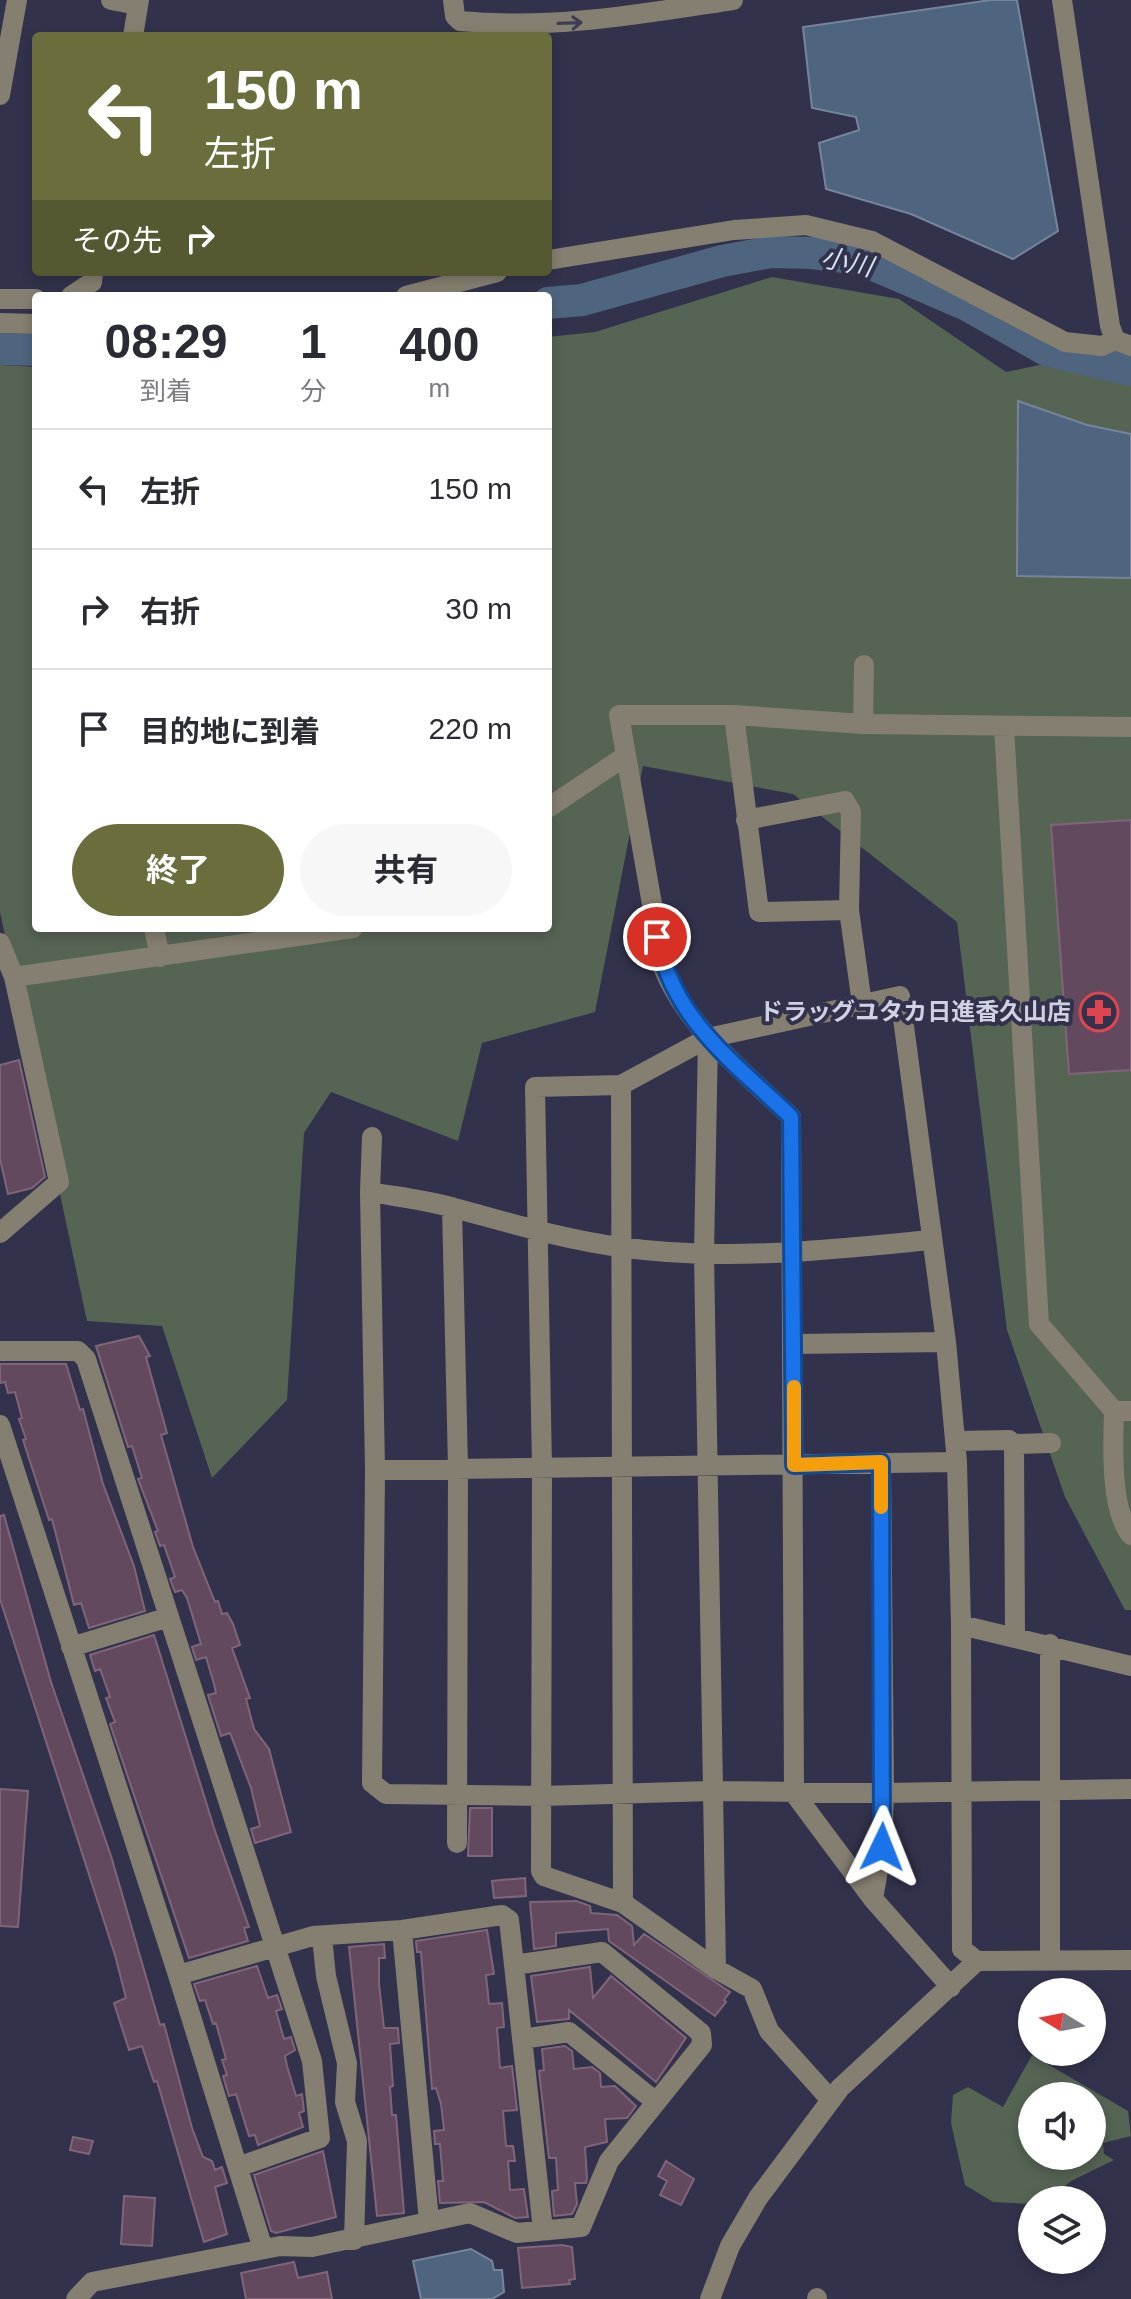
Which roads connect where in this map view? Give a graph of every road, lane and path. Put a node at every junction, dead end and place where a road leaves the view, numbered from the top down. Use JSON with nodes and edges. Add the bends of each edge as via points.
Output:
{"nodes":[{"id":1,"x":17,"y":0,"type":"edge"},
{"id":2,"x":111,"y":0,"type":"edge"},
{"id":3,"x":453,"y":0,"type":"edge"},
{"id":4,"x":733,"y":0,"type":"edge"},
{"id":5,"x":1062,"y":0,"type":"edge"},
{"id":6,"x":138,"y":2,"type":"edge"},
{"id":7,"x":134,"y":32,"type":"edge"},
{"id":8,"x":0,"y":95,"type":"edge"},
{"id":9,"x":552,"y":259,"type":"edge"},
{"id":10,"x":93,"y":276,"type":"edge"},
{"id":11,"x":482,"y":276,"type":"edge"},
{"id":12,"x":77,"y":292,"type":"edge"},
{"id":13,"x":421,"y":292,"type":"edge"},
{"id":14,"x":0,"y":299,"type":"edge"},
{"id":15,"x":32,"y":299,"type":"edge"},
{"id":16,"x":0,"y":323,"type":"edge"},
{"id":17,"x":32,"y":324,"type":"edge"},
{"id":18,"x":1123,"y":343,"type":"edge"},
{"id":19,"x":864,"y":665,"type":"dead end"},
{"id":20,"x":734,"y":715,"type":"junction"},
{"id":21,"x":863,"y":724,"type":"junction"},
{"id":22,"x":1004,"y":727,"type":"junction"},
{"id":23,"x":1131,"y":727,"type":"edge"},
{"id":24,"x":624,"y":757,"type":"junction"},
{"id":25,"x":552,"y":805,"type":"edge"},
{"id":26,"x":746,"y":820,"type":"junction"},
{"id":27,"x":849,"y":910,"type":"junction"},
{"id":28,"x":155,"y":932,"type":"edge"},
{"id":29,"x":326,"y":932,"type":"edge"},
{"id":30,"x":0,"y":943,"type":"edge"},
{"id":31,"x":160,"y":957,"type":"junction"},
{"id":32,"x":14,"y":977,"type":"junction"},
{"id":33,"x":862,"y":1004,"type":"junction"},
{"id":34,"x":708,"y":1038,"type":"junction"},
{"id":35,"x":621,"y":1085,"type":"junction"},
{"id":36,"x":372,"y":1137,"type":"dead end"},
{"id":37,"x":370,"y":1192,"type":"junction"},
{"id":38,"x":452,"y":1207,"type":"junction"},
{"id":39,"x":0,"y":1233,"type":"edge"},
{"id":40,"x":535,"y":1233,"type":"junction"},
{"id":41,"x":931,"y":1240,"type":"junction"},
{"id":42,"x":622,"y":1248,"type":"junction"},
{"id":43,"x":704,"y":1254,"type":"junction"},
{"id":44,"x":793,"y":1254,"type":"junction"},
{"id":45,"x":946,"y":1342,"type":"junction"},
{"id":46,"x":794,"y":1344,"type":"junction"},
{"id":47,"x":0,"y":1351,"type":"edge"},
{"id":48,"x":1122,"y":1411,"type":"edge"},
{"id":49,"x":0,"y":1425,"type":"edge"},
{"id":50,"x":955,"y":1441,"type":"junction"},
{"id":51,"x":1051,"y":1443,"type":"dead end"},
{"id":52,"x":1014,"y":1444,"type":"junction"},
{"id":53,"x":881,"y":1462,"type":"junction"},
{"id":54,"x":957,"y":1462,"type":"junction"},
{"id":55,"x":794,"y":1465,"type":"junction"},
{"id":56,"x":625,"y":1466,"type":"junction"},
{"id":57,"x":458,"y":1467,"type":"junction"},
{"id":58,"x":709,"y":1467,"type":"junction"},
{"id":59,"x":542,"y":1468,"type":"junction"},
{"id":60,"x":375,"y":1470,"type":"junction"},
{"id":61,"x":1131,"y":1535,"type":"edge"},
{"id":62,"x":169,"y":1617,"type":"junction"},
{"id":63,"x":961,"y":1625,"type":"junction"},
{"id":64,"x":1015,"y":1637,"type":"junction"},
{"id":65,"x":1050,"y":1644,"type":"junction"},
{"id":66,"x":71,"y":1647,"type":"junction"},
{"id":67,"x":1131,"y":1666,"type":"edge"},
{"id":68,"x":963,"y":1789,"type":"junction"},
{"id":69,"x":1049,"y":1789,"type":"junction"},
{"id":70,"x":1131,"y":1789,"type":"edge"},
{"id":71,"x":711,"y":1791,"type":"junction"},
{"id":72,"x":456,"y":1793,"type":"junction"},
{"id":73,"x":794,"y":1793,"type":"junction"},
{"id":74,"x":884,"y":1793,"type":"junction"},
{"id":75,"x":626,"y":1795,"type":"junction"},
{"id":76,"x":543,"y":1796,"type":"junction"},
{"id":77,"x":457,"y":1843,"type":"dead end"},
{"id":78,"x":873,"y":1899,"type":"junction"},
{"id":79,"x":623,"y":1903,"type":"junction"},
{"id":80,"x":402,"y":1930,"type":"junction"},
{"id":81,"x":322,"y":1937,"type":"junction"},
{"id":82,"x":277,"y":1947,"type":"junction"},
{"id":83,"x":1050,"y":1960,"type":"junction"},
{"id":84,"x":1131,"y":1960,"type":"edge"},
{"id":85,"x":977,"y":1961,"type":"junction"},
{"id":86,"x":514,"y":1965,"type":"junction"},
{"id":87,"x":716,"y":1969,"type":"junction"},
{"id":88,"x":178,"y":1975,"type":"junction"},
{"id":89,"x":951,"y":1987,"type":"junction"},
{"id":90,"x":338,"y":2035,"type":"junction"},
{"id":91,"x":522,"y":2039,"type":"junction"},
{"id":92,"x":307,"y":2045,"type":"junction"},
{"id":93,"x":831,"y":2100,"type":"junction"},
{"id":94,"x":656,"y":2102,"type":"junction"},
{"id":95,"x":238,"y":2167,"type":"junction"},
{"id":96,"x":429,"y":2221,"type":"junction"},
{"id":97,"x":543,"y":2230,"type":"junction"},
{"id":98,"x":354,"y":2240,"type":"junction"},
{"id":99,"x":263,"y":2249,"type":"junction"},
{"id":100,"x":76,"y":2299,"type":"edge"},
{"id":101,"x":710,"y":2299,"type":"edge"}],
"edges":[{"from":1,"to":8,"type":"street"},
{"from":2,"to":6,"type":"street"},
{"from":3,"to":4,"type":"street","one_way":true,"via":[[460,21],[515,24],[595,22]]},
{"from":5,"to":18,"type":"street","via":[[1110,326]]},
{"from":6,"to":7,"type":"street"},
{"from":9,"to":18,"type":"street","via":[[734,230],[806,225],[872,241],[1065,342]]},
{"from":10,"to":12,"type":"street"},
{"from":11,"to":13,"type":"street"},
{"from":14,"to":15,"type":"street"},
{"from":16,"to":17,"type":"street"},
{"from":19,"to":21,"type":"street"},
{"from":20,"to":21,"type":"street"},
{"from":20,"to":24,"type":"street","via":[[619,715]]},
{"from":20,"to":26,"type":"street"},
{"from":21,"to":22,"type":"street"},
{"from":22,"to":23,"type":"street"},
{"from":22,"to":48,"type":"street","via":[[1039,1324]]},
{"from":24,"to":25,"type":"street"},
{"from":24,"to":34,"type":"street","via":[[663,967],[674,995]]},
{"from":26,"to":27,"type":"street","via":[[759,912]]},
{"from":26,"to":27,"type":"street","via":[[845,801],[851,812]]},
{"from":27,"to":33,"type":"street"},
{"from":28,"to":31,"type":"street"},
{"from":29,"to":31,"type":"street"},
{"from":30,"to":32,"type":"street"},
{"from":31,"to":32,"type":"street"},
{"from":32,"to":39,"type":"street","via":[[59,1182]]},
{"from":33,"to":34,"type":"street"},
{"from":33,"to":41,"type":"street","via":[[900,996]]},
{"from":34,"to":35,"type":"street"},
{"from":34,"to":43,"type":"street"},
{"from":34,"to":44,"type":"street","via":[[791,1117]]},
{"from":35,"to":40,"type":"street","via":[[535,1087]]},
{"from":35,"to":42,"type":"street"},
{"from":36,"to":37,"type":"street"},
{"from":37,"to":38,"type":"street"},
{"from":37,"to":60,"type":"street"},
{"from":38,"to":40,"type":"street"},
{"from":38,"to":57,"type":"street"},
{"from":40,"to":42,"type":"street"},
{"from":40,"to":59,"type":"street"},
{"from":41,"to":44,"type":"street"},
{"from":41,"to":45,"type":"street"},
{"from":42,"to":43,"type":"street"},
{"from":42,"to":56,"type":"street"},
{"from":43,"to":44,"type":"street"},
{"from":43,"to":58,"type":"street"},
{"from":44,"to":46,"type":"street"},
{"from":45,"to":46,"type":"street"},
{"from":45,"to":50,"type":"street"},
{"from":46,"to":55,"type":"street"},
{"from":47,"to":62,"type":"street","via":[[78,1351],[86,1359]]},
{"from":48,"to":61,"type":"street","via":[[1120,1522]]},
{"from":49,"to":66,"type":"street"},
{"from":50,"to":52,"type":"street"},
{"from":50,"to":54,"type":"street"},
{"from":51,"to":52,"type":"street"},
{"from":52,"to":64,"type":"street"},
{"from":53,"to":54,"type":"street"},
{"from":53,"to":55,"type":"street"},
{"from":53,"to":74,"type":"street"},
{"from":54,"to":63,"type":"street"},
{"from":55,"to":58,"type":"street"},
{"from":55,"to":73,"type":"street"},
{"from":56,"to":58,"type":"street"},
{"from":56,"to":59,"type":"street"},
{"from":56,"to":75,"type":"street"},
{"from":57,"to":59,"type":"street"},
{"from":57,"to":60,"type":"street"},
{"from":57,"to":72,"type":"street"},
{"from":58,"to":71,"type":"street"},
{"from":59,"to":76,"type":"street"},
{"from":60,"to":72,"type":"street","via":[[372,1783],[386,1794]]},
{"from":62,"to":66,"type":"street"},
{"from":62,"to":82,"type":"street"},
{"from":63,"to":64,"type":"street"},
{"from":63,"to":68,"type":"street"},
{"from":64,"to":65,"type":"street"},
{"from":65,"to":67,"type":"street"},
{"from":65,"to":69,"type":"street"},
{"from":66,"to":88,"type":"street"},
{"from":68,"to":69,"type":"street"},
{"from":68,"to":74,"type":"street"},
{"from":68,"to":85,"type":"street","via":[[962,1949]]},
{"from":69,"to":70,"type":"street"},
{"from":69,"to":83,"type":"street"},
{"from":71,"to":73,"type":"street"},
{"from":71,"to":75,"type":"street"},
{"from":71,"to":87,"type":"street"},
{"from":72,"to":76,"type":"street"},
{"from":72,"to":77,"type":"street"},
{"from":73,"to":74,"type":"street"},
{"from":73,"to":78,"type":"street"},
{"from":74,"to":78,"type":"street"},
{"from":75,"to":76,"type":"street"},
{"from":75,"to":79,"type":"street"},
{"from":76,"to":79,"type":"street","via":[[544,1876]]},
{"from":78,"to":89,"type":"street"},
{"from":79,"to":87,"type":"street"},
{"from":80,"to":81,"type":"street"},
{"from":80,"to":86,"type":"street","via":[[502,1915],[509,1920]]},
{"from":80,"to":96,"type":"street"},
{"from":81,"to":82,"type":"street"},
{"from":81,"to":90,"type":"street"},
{"from":82,"to":88,"type":"street"},
{"from":82,"to":92,"type":"street"},
{"from":83,"to":84,"type":"street"},
{"from":83,"to":85,"type":"street"},
{"from":85,"to":89,"type":"street"},
{"from":86,"to":91,"type":"street"},
{"from":86,"to":94,"type":"street","via":[[602,1952],[701,2033],[702,2045]]},
{"from":87,"to":93,"type":"street","via":[[752,1989],[769,2031]]},
{"from":88,"to":95,"type":"street"},
{"from":89,"to":93,"type":"street"},
{"from":90,"to":92,"type":"street"},
{"from":90,"to":98,"type":"street","via":[[347,2063],[345,2102],[357,2141]]},
{"from":91,"to":94,"type":"street","via":[[569,2032]]},
{"from":91,"to":97,"type":"street"},
{"from":92,"to":95,"type":"street","via":[[320,2138]]},
{"from":93,"to":101,"type":"street","via":[[758,2198],[730,2246]]},
{"from":94,"to":97,"type":"street","via":[[609,2161],[581,2227]]},
{"from":95,"to":99,"type":"street"},
{"from":96,"to":97,"type":"street","via":[[475,2214],[511,2232]]},
{"from":96,"to":98,"type":"street"},
{"from":98,"to":99,"type":"street"},
{"from":99,"to":100,"type":"street","via":[[92,2282]]}]}
